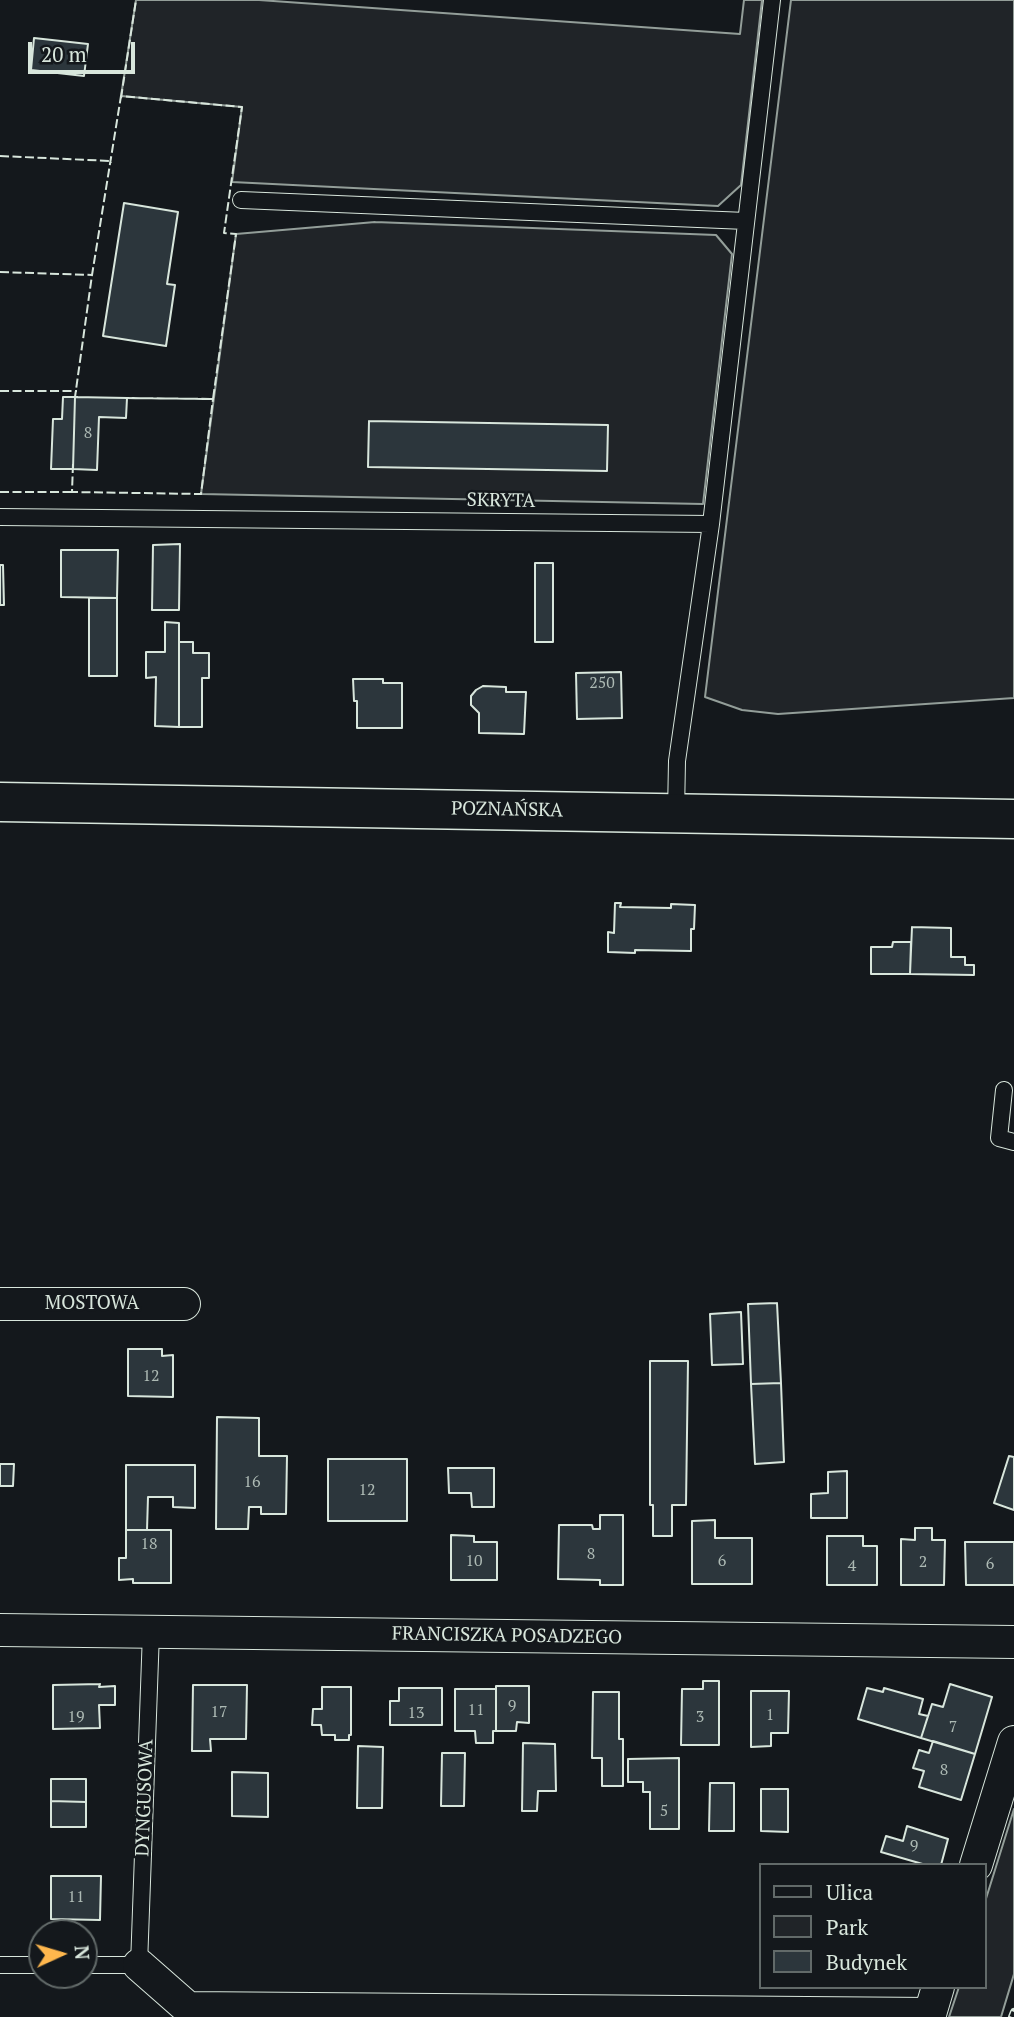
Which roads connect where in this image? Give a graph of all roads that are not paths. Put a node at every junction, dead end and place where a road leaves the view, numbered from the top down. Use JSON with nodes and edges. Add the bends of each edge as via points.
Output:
{"nodes":[{"id":1,"x":772,"y":0,"type":"edge"},
{"id":2,"x":241,"y":200,"type":"dead end"},
{"id":3,"x":746,"y":221,"type":"junction"},
{"id":4,"x":0,"y":517,"type":"edge"},
{"id":5,"x":710,"y":524,"type":"junction"},
{"id":6,"x":0,"y":802,"type":"edge"},
{"id":7,"x":676,"y":813,"type":"junction"},
{"id":8,"x":1014,"y":819,"type":"edge"},
{"id":9,"x":1004,"y":1090,"type":"dead end"},
{"id":10,"x":1014,"y":1142,"type":"edge"},
{"id":11,"x":0,"y":1304,"type":"edge"},
{"id":12,"x":184,"y":1304,"type":"dead end"},
{"id":13,"x":0,"y":1630,"type":"edge"},
{"id":14,"x":151,"y":1632,"type":"junction"},
{"id":15,"x":1014,"y":1642,"type":"edge"},
{"id":16,"x":1014,"y":1742,"type":"edge"},
{"id":17,"x":977,"y":1863,"type":"edge"},
{"id":18,"x":0,"y":1965,"type":"edge"},
{"id":19,"x":28,"y":1965,"type":"edge"},
{"id":20,"x":98,"y":1965,"type":"edge"},
{"id":21,"x":139,"y":1965,"type":"junction"},
{"id":22,"x":934,"y":2001,"type":"edge"}],
"edges":[{"from":1,"to":3,"type":"lane"},
{"from":2,"to":3,"type":"lane"},
{"from":3,"to":5,"type":"lane"},
{"from":4,"to":5,"type":"lane","name":"SKRYTA"},
{"from":5,"to":7,"type":"lane","via":[[677,761]]},
{"from":6,"to":7,"type":"main road","name":"POZNAŃSKA"},
{"from":7,"to":8,"type":"main road","name":"POZNAŃSKA"},
{"from":9,"to":10,"type":"lane","via":[[999,1138]]},
{"from":11,"to":12,"type":"street","name":"MOSTOWA"},
{"from":13,"to":14,"type":"street","name":"FRANCISZKA POSADZEGO"},
{"from":14,"to":15,"type":"street","name":"FRANCISZKA POSADZEGO"},
{"from":14,"to":21,"type":"lane","name":"DYNGUSOWA"},
{"from":16,"to":17,"type":"street"},
{"from":18,"to":19,"type":"lane"},
{"from":20,"to":21,"type":"lane"},
{"from":21,"to":22,"type":"street","via":[[188,2008]]}]}
